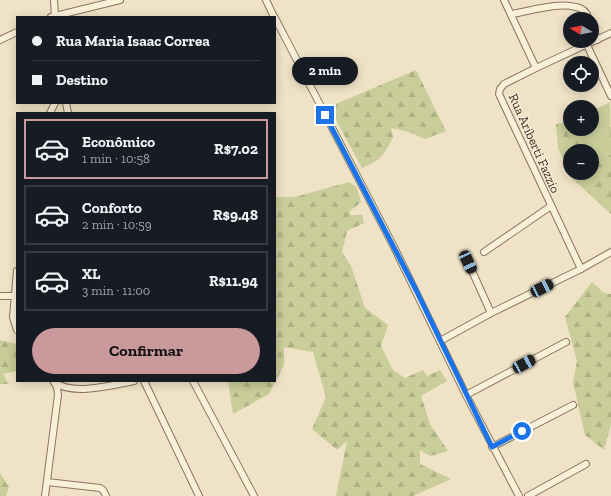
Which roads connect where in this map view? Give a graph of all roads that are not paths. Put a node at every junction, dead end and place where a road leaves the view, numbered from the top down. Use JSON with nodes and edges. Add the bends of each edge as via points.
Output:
{"nodes":[{"id":1,"x":54,"y":0,"type":"edge"},
{"id":2,"x":120,"y":0,"type":"edge"},
{"id":3,"x":266,"y":0,"type":"edge"},
{"id":4,"x":504,"y":0,"type":"edge"},
{"id":5,"x":545,"y":0,"type":"edge"},
{"id":6,"x":549,"y":7,"type":"junction"},
{"id":7,"x":585,"y":12,"type":"edge"},
{"id":8,"x":512,"y":14,"type":"junction"},
{"id":9,"x":54,"y":16,"type":"edge"},
{"id":10,"x":274,"y":16,"type":"edge"},
{"id":11,"x":276,"y":20,"type":"edge"},
{"id":12,"x":16,"y":32,"type":"edge"},
{"id":13,"x":611,"y":33,"type":"edge"},
{"id":14,"x":599,"y":39,"type":"edge"},
{"id":15,"x":0,"y":40,"type":"edge"},
{"id":16,"x":578,"y":48,"type":"edge"},
{"id":17,"x":589,"y":48,"type":"edge"},
{"id":18,"x":536,"y":68,"type":"junction"},
{"id":19,"x":611,"y":96,"type":"edge"},
{"id":20,"x":551,"y":206,"type":"junction"},
{"id":21,"x":484,"y":252,"type":"dead end"},
{"id":22,"x":611,"y":252,"type":"edge"},
{"id":23,"x":468,"y":262,"type":"dead end"},
{"id":24,"x":581,"y":268,"type":"junction"},
{"id":25,"x":16,"y":279,"type":"edge"},
{"id":26,"x":0,"y":296,"type":"edge"},
{"id":27,"x":14,"y":296,"type":"junction"},
{"id":28,"x":491,"y":313,"type":"junction"},
{"id":29,"x":16,"y":327,"type":"edge"},
{"id":30,"x":440,"y":341,"type":"junction"},
{"id":31,"x":566,"y":342,"type":"dead end"},
{"id":32,"x":54,"y":382,"type":"edge"},
{"id":33,"x":55,"y":382,"type":"edge"},
{"id":34,"x":128,"y":382,"type":"edge"},
{"id":35,"x":144,"y":382,"type":"edge"},
{"id":36,"x":194,"y":382,"type":"edge"},
{"id":37,"x":63,"y":386,"type":"junction"},
{"id":38,"x":466,"y":395,"type":"junction"},
{"id":39,"x":58,"y":401,"type":"junction"},
{"id":40,"x":573,"y":405,"type":"dead end"},
{"id":41,"x":492,"y":447,"type":"junction"},
{"id":42,"x":586,"y":464,"type":"dead end"},
{"id":43,"x":47,"y":482,"type":"junction"},
{"id":44,"x":105,"y":493,"type":"edge"},
{"id":45,"x":517,"y":495,"type":"edge"},
{"id":46,"x":45,"y":496,"type":"edge"},
{"id":47,"x":199,"y":496,"type":"edge"},
{"id":48,"x":254,"y":496,"type":"edge"},
{"id":49,"x":528,"y":496,"type":"edge"}],
"edges":[{"from":1,"to":9,"type":"street"},
{"from":2,"to":9,"type":"street"},
{"from":3,"to":10,"type":"street"},
{"from":4,"to":8,"type":"street"},
{"from":5,"to":6,"type":"street"},
{"from":6,"to":7,"type":"street","via":[[577,7]]},
{"from":6,"to":8,"type":"street"},
{"from":8,"to":18,"type":"street"},
{"from":11,"to":30,"type":"street"},
{"from":12,"to":15,"type":"street"},
{"from":13,"to":14,"type":"street"},
{"from":16,"to":18,"type":"street"},
{"from":17,"to":19,"type":"street"},
{"from":18,"to":20,"type":"street","name":"Rua Ariberti Fazzio","via":[[504,84],[499,94]]},
{"from":20,"to":21,"type":"street"},
{"from":20,"to":24,"type":"street","name":"Rua Ariberti Fazzio"},
{"from":22,"to":24,"type":"street"},
{"from":23,"to":28,"type":"street"},
{"from":24,"to":28,"type":"street"},
{"from":25,"to":27,"type":"street"},
{"from":26,"to":27,"type":"street"},
{"from":27,"to":29,"type":"street","via":[[13,318]]},
{"from":28,"to":30,"type":"street"},
{"from":30,"to":38,"type":"street"},
{"from":31,"to":38,"type":"street"},
{"from":32,"to":39,"type":"street","via":[[58,390]]},
{"from":33,"to":37,"type":"street"},
{"from":34,"to":37,"type":"street","via":[[85,389]]},
{"from":35,"to":47,"type":"street"},
{"from":36,"to":48,"type":"street"},
{"from":37,"to":39,"type":"street"},
{"from":38,"to":41,"type":"street"},
{"from":39,"to":43,"type":"street"},
{"from":40,"to":41,"type":"street"},
{"from":41,"to":45,"type":"street"},
{"from":42,"to":49,"type":"street"},
{"from":43,"to":44,"type":"street","via":[[100,488]]},
{"from":43,"to":46,"type":"street"}]}
